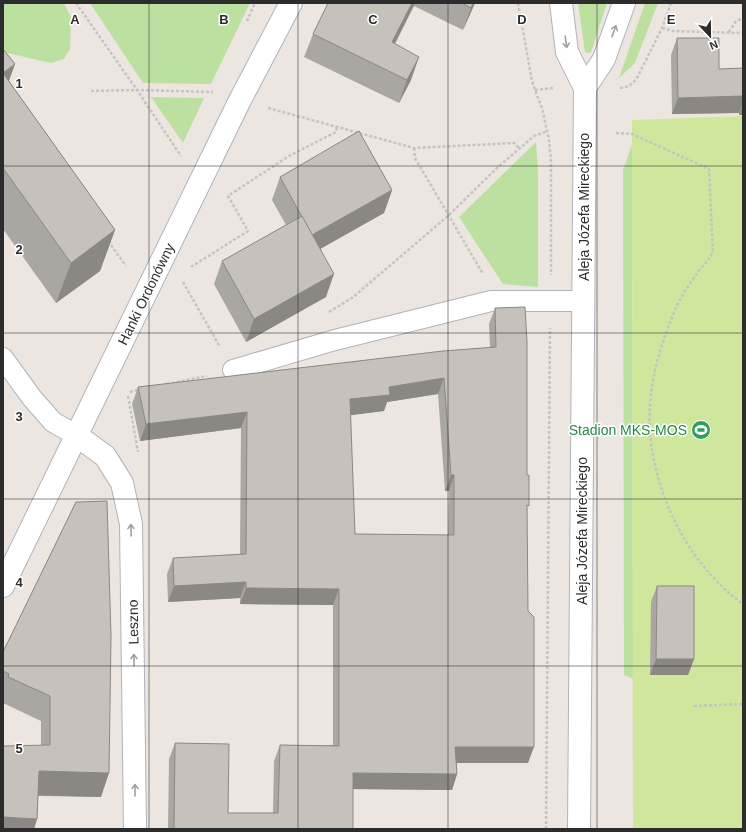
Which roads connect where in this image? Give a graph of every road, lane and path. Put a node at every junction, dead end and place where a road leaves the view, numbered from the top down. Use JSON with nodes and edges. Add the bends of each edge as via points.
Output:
{"nodes":[{"id":1,"x":76,"y":3,"type":"edge"},
{"id":2,"x":255,"y":3,"type":"edge"},
{"id":3,"x":290,"y":3,"type":"edge"},
{"id":4,"x":518,"y":3,"type":"edge"},
{"id":5,"x":560,"y":3,"type":"edge"},
{"id":6,"x":624,"y":3,"type":"edge"},
{"id":7,"x":670,"y":3,"type":"edge"},
{"id":8,"x":743,"y":18,"type":"edge"},
{"id":9,"x":245,"y":24,"type":"dead end"},
{"id":10,"x":662,"y":28,"type":"junction"},
{"id":11,"x":729,"y":32,"type":"junction"},
{"id":12,"x":743,"y":33,"type":"edge"},
{"id":13,"x":216,"y":88,"type":"dead end"},
{"id":14,"x":550,"y":88,"type":"dead end"},
{"id":15,"x":585,"y":88,"type":"junction"},
{"id":16,"x":616,"y":88,"type":"dead end"},
{"id":17,"x":137,"y":90,"type":"junction"},
{"id":18,"x":535,"y":90,"type":"junction"},
{"id":19,"x":90,"y":91,"type":"dead end"},
{"id":20,"x":214,"y":92,"type":"junction"},
{"id":21,"x":210,"y":99,"type":"dead end"},
{"id":22,"x":240,"y":100,"type":"junction"},
{"id":23,"x":337,"y":127,"type":"junction"},
{"id":24,"x":548,"y":131,"type":"junction"},
{"id":25,"x":616,"y":132,"type":"dead end"},
{"id":26,"x":414,"y":148,"type":"junction"},
{"id":27,"x":519,"y":148,"type":"junction"},
{"id":28,"x":186,"y":152,"type":"dead end"},
{"id":29,"x":448,"y":216,"type":"junction"},
{"id":30,"x":107,"y":239,"type":"edge"},
{"id":31,"x":130,"y":271,"type":"dead end"},
{"id":32,"x":185,"y":272,"type":"dead end"},
{"id":33,"x":179,"y":276,"type":"dead end"},
{"id":34,"x":490,"y":301,"type":"junction"},
{"id":35,"x":550,"y":301,"type":"junction"},
{"id":36,"x":583,"y":301,"type":"junction"},
{"id":37,"x":326,"y":314,"type":"dead end"},
{"id":38,"x":3,"y":358,"type":"edge"},
{"id":39,"x":233,"y":370,"type":"joint"},
{"id":40,"x":76,"y":435,"type":"junction"},
{"id":41,"x":3,"y":586,"type":"edge"},
{"id":42,"x":743,"y":604,"type":"edge"},
{"id":43,"x":743,"y":704,"type":"edge"},
{"id":44,"x":694,"y":706,"type":"dead end"},
{"id":45,"x":135,"y":829,"type":"edge"},
{"id":46,"x":546,"y":829,"type":"edge"},
{"id":47,"x":579,"y":829,"type":"edge"}],
"edges":[{"from":1,"to":17,"type":"path"},
{"from":2,"to":9,"type":"path"},
{"from":3,"to":22,"type":"street","name":"Hanki Ordonówny"},
{"from":4,"to":18,"type":"path"},
{"from":5,"to":15,"type":"street","name":"Aleja Józefa Mireckiego","one_way":true,"via":[[567,52]]},
{"from":15,"to":6,"type":"street","one_way":true,"via":[[604,59]]},
{"from":7,"to":10,"type":"path"},
{"from":8,"to":11,"type":"path","via":[[736,21]]},
{"from":10,"to":11,"type":"path","via":[[673,31]]},
{"from":10,"to":16,"type":"path","via":[[635,80],[629,86]]},
{"from":11,"to":12,"type":"path"},
{"from":13,"to":20,"type":"path"},
{"from":14,"to":18,"type":"path"},
{"from":15,"to":36,"type":"street","name":"Aleja Józefa Mireckiego"},
{"from":17,"to":19,"type":"path"},
{"from":17,"to":20,"type":"path"},
{"from":17,"to":28,"type":"path","via":[[182,158]]},
{"from":18,"to":24,"type":"path"},
{"from":20,"to":21,"type":"path"},
{"from":22,"to":23,"type":"path"},
{"from":22,"to":40,"type":"street","name":"Hanki Ordonówny"},
{"from":23,"to":26,"type":"path"},
{"from":23,"to":32,"type":"path","via":[[336,132],[289,156],[228,196],[248,231]]},
{"from":24,"to":27,"type":"path","via":[[534,136]]},
{"from":24,"to":35,"type":"path","via":[[551,161]]},
{"from":25,"to":42,"type":"path","via":[[632,134],[709,169],[713,252],[681,299],[661,346],[654,370],[650,404],[652,454],[673,520],[688,546],[709,573]]},
{"from":26,"to":27,"type":"path","via":[[514,143]]},
{"from":26,"to":29,"type":"path","via":[[415,158]]},
{"from":27,"to":29,"type":"path"},
{"from":29,"to":34,"type":"path","via":[[486,280]]},
{"from":29,"to":37,"type":"path","via":[[352,298]]},
{"from":30,"to":31,"type":"path"},
{"from":33,"to":39,"type":"path"},
{"from":34,"to":35,"type":"lane"},
{"from":34,"to":39,"type":"lane","via":[[335,340]]},
{"from":35,"to":36,"type":"lane"},
{"from":35,"to":46,"type":"path"},
{"from":36,"to":47,"type":"street","name":"Aleja Józefa Mireckiego"},
{"from":38,"to":40,"type":"lane","via":[[53,422]]},
{"from":40,"to":41,"type":"street","name":"Hanki Ordonówny"},
{"from":45,"to":40,"type":"street","name":"Leszno","one_way":true,"via":[[131,524],[122,483],[105,456]]},
{"from":43,"to":44,"type":"path"}]}
